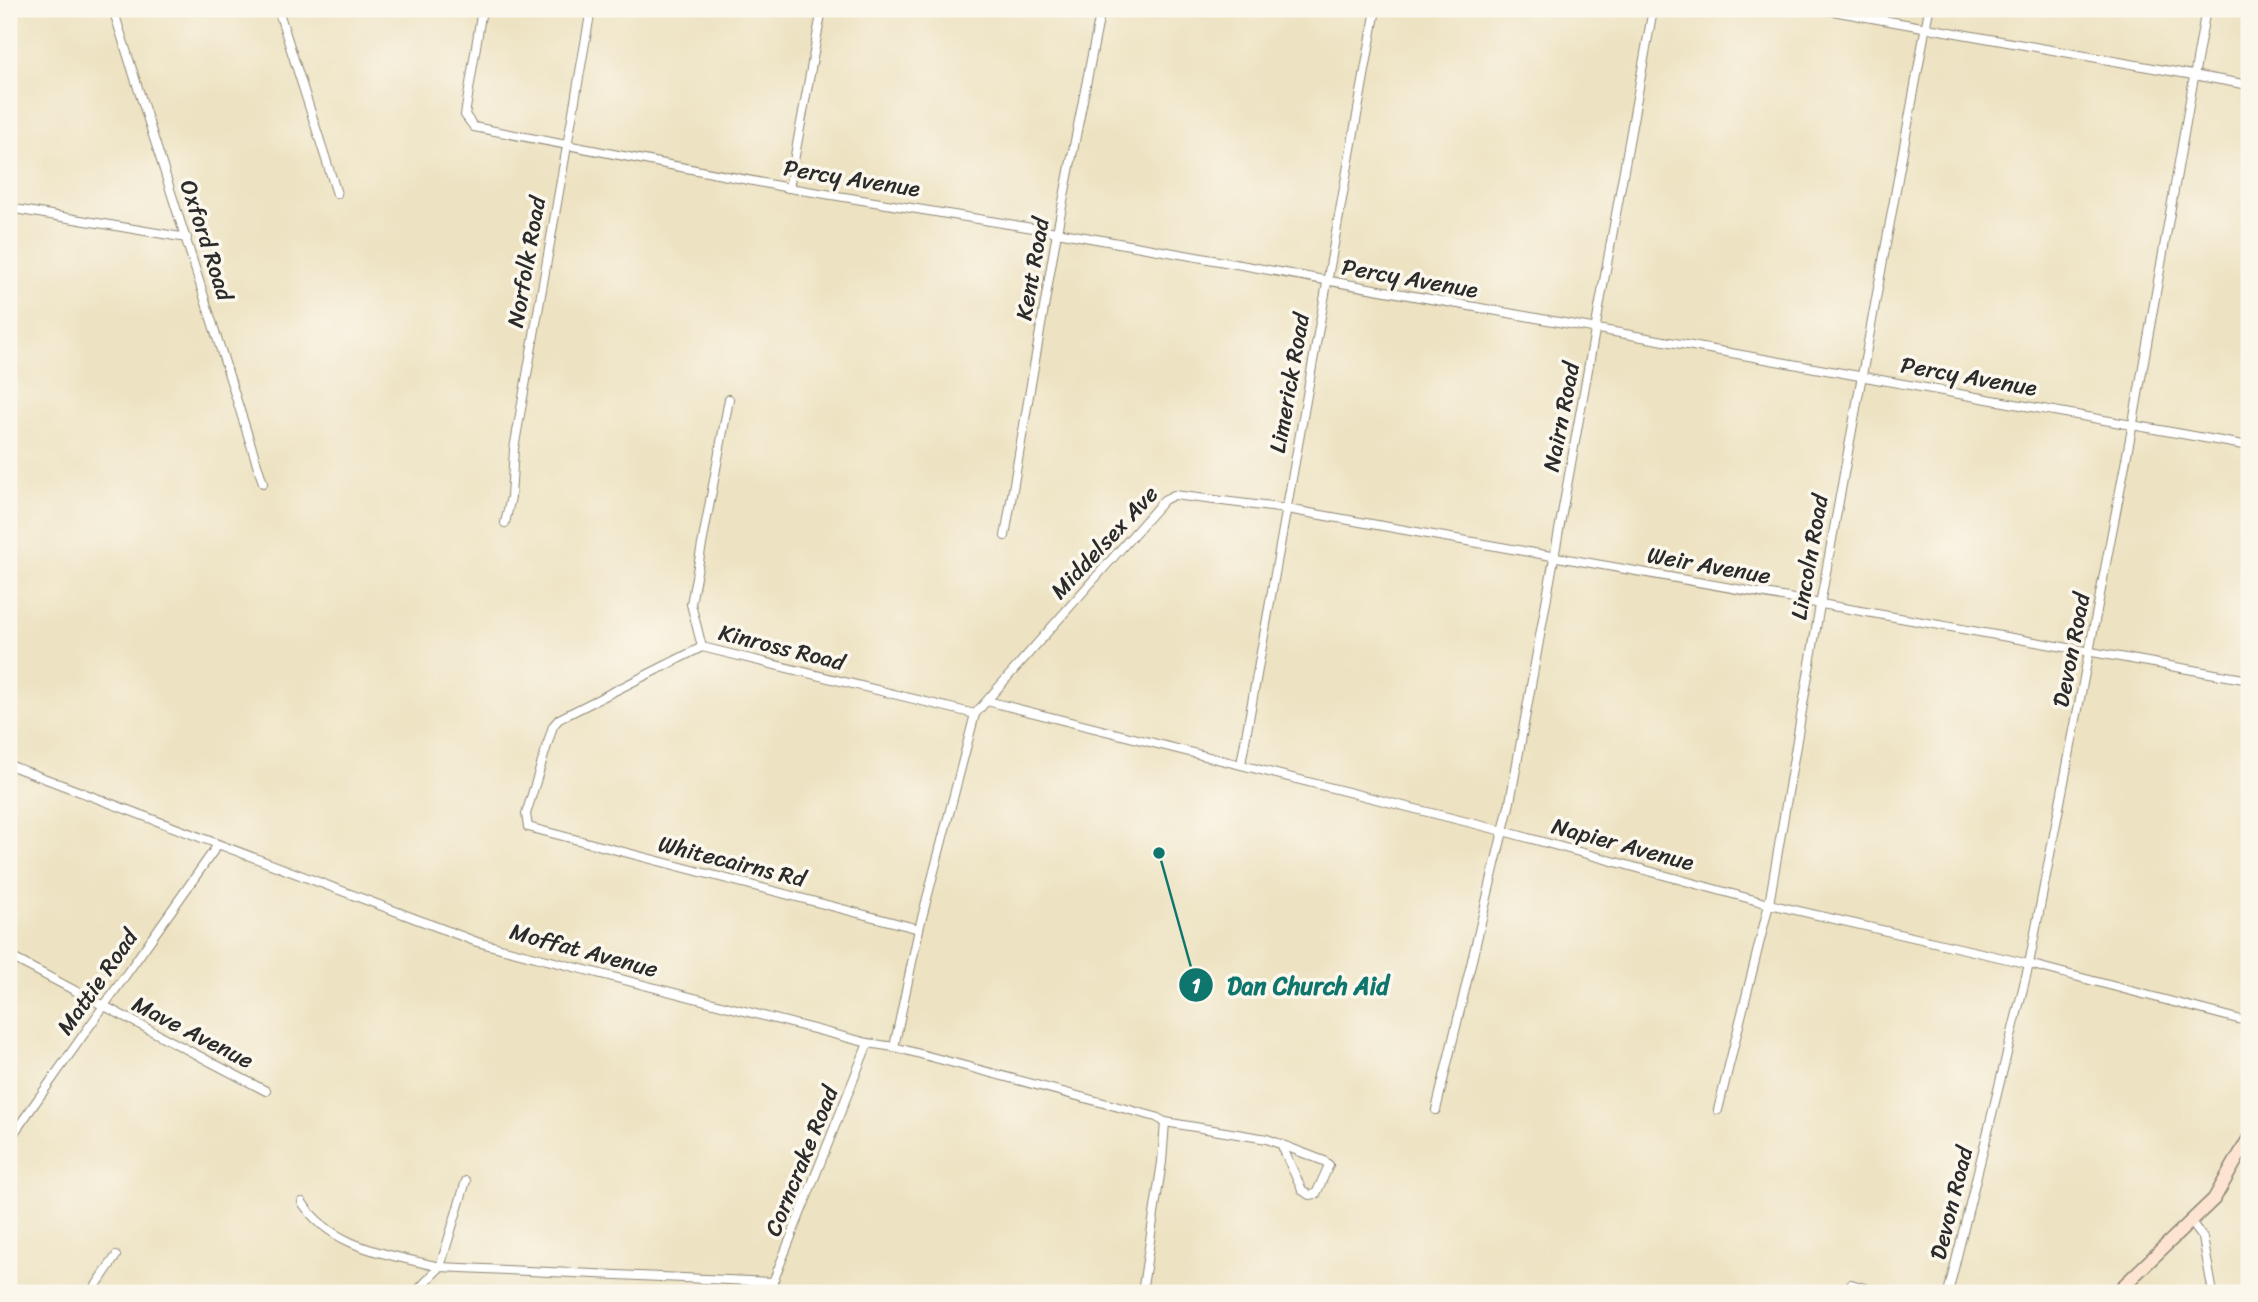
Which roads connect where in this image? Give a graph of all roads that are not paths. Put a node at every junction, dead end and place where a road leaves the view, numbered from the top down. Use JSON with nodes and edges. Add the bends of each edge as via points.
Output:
{"nodes":[{"id":1,"x":113,"y":9,"type":"edge"},
{"id":2,"x":278,"y":9,"type":"edge"},
{"id":3,"x":482,"y":9,"type":"edge"},
{"id":4,"x":591,"y":9,"type":"edge"},
{"id":5,"x":822,"y":9,"type":"edge"},
{"id":6,"x":1101,"y":9,"type":"edge"},
{"id":7,"x":1376,"y":9,"type":"edge"},
{"id":8,"x":1653,"y":9,"type":"edge"},
{"id":9,"x":1821,"y":9,"type":"edge"},
{"id":10,"x":1929,"y":9,"type":"edge"},
{"id":11,"x":2206,"y":9,"type":"edge"},
{"id":12,"x":1926,"y":27,"type":"junction"},
{"id":13,"x":2193,"y":75,"type":"junction"},
{"id":14,"x":2249,"y":85,"type":"edge"},
{"id":15,"x":565,"y":146,"type":"junction"},
{"id":16,"x":789,"y":188,"type":"junction"},
{"id":17,"x":337,"y":194,"type":"dead end"},
{"id":18,"x":9,"y":208,"type":"edge"},
{"id":19,"x":1057,"y":232,"type":"junction"},
{"id":20,"x":187,"y":238,"type":"junction"},
{"id":21,"x":1326,"y":282,"type":"junction"},
{"id":22,"x":1597,"y":330,"type":"junction"},
{"id":23,"x":1861,"y":377,"type":"junction"},
{"id":24,"x":729,"y":399,"type":"dead end"},
{"id":25,"x":2133,"y":423,"type":"junction"},
{"id":26,"x":2249,"y":446,"type":"edge"},
{"id":27,"x":263,"y":482,"type":"dead end"},
{"id":28,"x":1287,"y":509,"type":"junction"},
{"id":29,"x":505,"y":523,"type":"dead end"},
{"id":30,"x":1005,"y":536,"type":"dead end"},
{"id":31,"x":1555,"y":558,"type":"junction"},
{"id":32,"x":1820,"y":605,"type":"junction"},
{"id":33,"x":702,"y":647,"type":"junction"},
{"id":34,"x":2091,"y":652,"type":"junction"},
{"id":35,"x":2249,"y":680,"type":"edge"},
{"id":36,"x":987,"y":701,"type":"junction"},
{"id":37,"x":975,"y":714,"type":"junction"},
{"id":38,"x":1241,"y":764,"type":"junction"},
{"id":39,"x":9,"y":765,"type":"edge"},
{"id":40,"x":1503,"y":831,"type":"junction"},
{"id":41,"x":217,"y":846,"type":"junction"},
{"id":42,"x":1769,"y":904,"type":"junction"},
{"id":43,"x":919,"y":929,"type":"junction"},
{"id":44,"x":9,"y":956,"type":"edge"},
{"id":45,"x":2029,"y":964,"type":"junction"},
{"id":46,"x":102,"y":1008,"type":"junction"},
{"id":47,"x":2249,"y":1022,"type":"edge"},
{"id":48,"x":868,"y":1043,"type":"junction"},
{"id":49,"x":894,"y":1047,"type":"junction"},
{"id":50,"x":266,"y":1091,"type":"dead end"},
{"id":51,"x":1436,"y":1110,"type":"dead end"},
{"id":52,"x":1718,"y":1110,"type":"dead end"},
{"id":53,"x":1165,"y":1122,"type":"junction"},
{"id":54,"x":2249,"y":1139,"type":"edge"},
{"id":55,"x":9,"y":1140,"type":"edge"},
{"id":56,"x":1281,"y":1144,"type":"junction"},
{"id":57,"x":466,"y":1181,"type":"dead end"},
{"id":58,"x":302,"y":1202,"type":"dead end"},
{"id":59,"x":2192,"y":1223,"type":"junction"},
{"id":60,"x":116,"y":1256,"type":"dead end"},
{"id":61,"x":440,"y":1267,"type":"junction"},
{"id":62,"x":773,"y":1282,"type":"junction"},
{"id":63,"x":1851,"y":1284,"type":"dead end"},
{"id":64,"x":91,"y":1293,"type":"edge"},
{"id":65,"x":415,"y":1293,"type":"edge"},
{"id":66,"x":774,"y":1293,"type":"edge"},
{"id":67,"x":1142,"y":1293,"type":"edge"},
{"id":68,"x":1881,"y":1293,"type":"edge"},
{"id":69,"x":1948,"y":1293,"type":"edge"},
{"id":70,"x":2116,"y":1293,"type":"edge"},
{"id":71,"x":2213,"y":1293,"type":"edge"}],
"edges":[{"from":1,"to":20,"type":"street","name":"Oxford Road"},
{"from":2,"to":17,"type":"street"},
{"from":3,"to":15,"type":"street","name":"Percy Avenue","via":[[465,118],[474,127]]},
{"from":4,"to":15,"type":"street","name":"Norfolk Road"},
{"from":5,"to":16,"type":"street"},
{"from":6,"to":19,"type":"street","name":"Kent Road"},
{"from":7,"to":21,"type":"street","name":"Limerick Road"},
{"from":8,"to":22,"type":"street","name":"Nairn Road"},
{"from":9,"to":12,"type":"street"},
{"from":10,"to":12,"type":"street","name":"Lincoln Road"},
{"from":11,"to":13,"type":"street","name":"Devon Road"},
{"from":12,"to":13,"type":"street"},
{"from":12,"to":23,"type":"street","name":"Lincoln Road"},
{"from":13,"to":14,"type":"street"},
{"from":13,"to":25,"type":"street","name":"Devon Road"},
{"from":15,"to":16,"type":"street","name":"Percy Avenue"},
{"from":15,"to":29,"type":"street","name":"Norfolk Road"},
{"from":16,"to":19,"type":"street","name":"Percy Avenue"},
{"from":18,"to":20,"type":"street"},
{"from":19,"to":21,"type":"street","name":"Percy Avenue"},
{"from":19,"to":30,"type":"street","name":"Kent Road"},
{"from":20,"to":27,"type":"street","name":"Oxford Road"},
{"from":21,"to":22,"type":"street","name":"Percy Avenue"},
{"from":21,"to":28,"type":"street","name":"Limerick Road"},
{"from":22,"to":23,"type":"street","name":"Percy Avenue"},
{"from":22,"to":31,"type":"street","name":"Nairn Road"},
{"from":23,"to":25,"type":"street","name":"Percy Avenue"},
{"from":23,"to":32,"type":"street","name":"Lincoln Road"},
{"from":24,"to":33,"type":"street","name":"Kinross Road","via":[[691,604]]},
{"from":25,"to":26,"type":"street","name":"Percy Avenue"},
{"from":25,"to":34,"type":"street","name":"Devon Road"},
{"from":28,"to":31,"type":"street","name":"Weir Avenue"},
{"from":28,"to":36,"type":"street","name":"Middelsex Ave","via":[[1182,493],[1168,497]]},
{"from":28,"to":38,"type":"street","name":"Limerick Road"},
{"from":31,"to":32,"type":"street","name":"Weir Avenue"},
{"from":31,"to":40,"type":"street","name":"Nairn Road"},
{"from":32,"to":34,"type":"street","name":"Weir Avenue"},
{"from":32,"to":42,"type":"street","name":"Lincoln Road"},
{"from":33,"to":37,"type":"street","name":"Kinross Road"},
{"from":33,"to":43,"type":"street","name":"Whitecairns Rd","via":[[559,719],[552,726],[526,823],[535,831]]},
{"from":34,"to":35,"type":"street","name":"Weir Avenue"},
{"from":34,"to":45,"type":"street","name":"Devon Road"},
{"from":36,"to":37,"type":"street","name":"Middelsex Ave"},
{"from":36,"to":38,"type":"street","name":"Napier Avenue"},
{"from":37,"to":43,"type":"street"},
{"from":38,"to":40,"type":"street","name":"Napier Avenue"},
{"from":39,"to":41,"type":"street","name":"Moffat Avenue"},
{"from":40,"to":42,"type":"street","name":"Napier Avenue"},
{"from":40,"to":51,"type":"street","name":"Nairn Road"},
{"from":41,"to":46,"type":"street","name":"Mattie Road"},
{"from":41,"to":48,"type":"street","name":"Moffat Avenue","via":[[477,942]]},
{"from":42,"to":45,"type":"street","name":"Napier Avenue"},
{"from":42,"to":52,"type":"street","name":"Lincoln Road"},
{"from":43,"to":49,"type":"street"},
{"from":44,"to":46,"type":"street","name":"Mave Avenue"},
{"from":45,"to":47,"type":"street","name":"Napier Avenue"},
{"from":45,"to":69,"type":"street","name":"Devon Road"},
{"from":46,"to":50,"type":"street","name":"Mave Avenue"},
{"from":46,"to":55,"type":"street","name":"Mattie Road"},
{"from":48,"to":49,"type":"street","name":"Moffat Avenue"},
{"from":48,"to":62,"type":"street","name":"Corncrake Road"},
{"from":49,"to":53,"type":"street","name":"Moffat Avenue"},
{"from":53,"to":56,"type":"street","name":"Moffat Avenue"},
{"from":53,"to":67,"type":"street"},
{"from":54,"to":59,"type":"main road","via":[[2226,1183]]},
{"from":56,"to":56,"type":"street","name":"Moffat Avenue","via":[[1329,1165],[1316,1194],[1302,1190]]},
{"from":57,"to":61,"type":"street"},
{"from":58,"to":61,"type":"street","via":[[328,1232],[346,1241]]},
{"from":59,"to":70,"type":"main road"},
{"from":59,"to":71,"type":"street","via":[[2203,1238]]},
{"from":60,"to":64,"type":"street"},
{"from":61,"to":62,"type":"street"},
{"from":61,"to":65,"type":"street"},
{"from":62,"to":66,"type":"street","name":"Corncrake Road"},
{"from":63,"to":68,"type":"street"}]}
